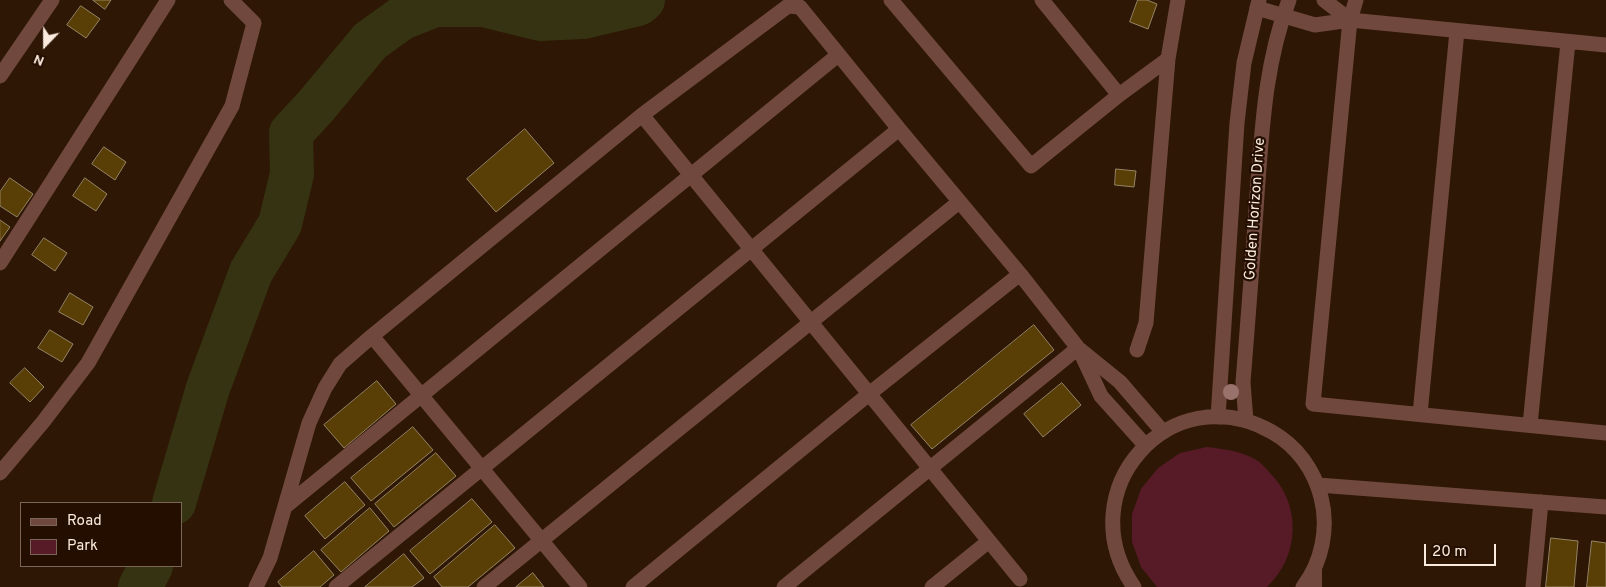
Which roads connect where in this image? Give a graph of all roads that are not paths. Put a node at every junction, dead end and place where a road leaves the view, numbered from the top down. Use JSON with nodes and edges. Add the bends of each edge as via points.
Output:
{"nodes":[{"id":1,"x":52,"y":0,"type":"edge"},
{"id":2,"x":168,"y":0,"type":"edge"},
{"id":3,"x":231,"y":0,"type":"edge"},
{"id":4,"x":891,"y":0,"type":"edge"},
{"id":5,"x":1042,"y":0,"type":"edge"},
{"id":6,"x":1060,"y":0,"type":"edge"},
{"id":7,"x":1178,"y":0,"type":"edge"},
{"id":8,"x":1289,"y":0,"type":"edge"},
{"id":9,"x":1324,"y":0,"type":"edge"},
{"id":10,"x":1356,"y":0,"type":"edge"},
{"id":11,"x":1258,"y":4,"type":"edge"},
{"id":12,"x":1283,"y":16,"type":"junction"},
{"id":13,"x":1055,"y":17,"type":"junction"},
{"id":14,"x":1350,"y":20,"type":"junction"},
{"id":15,"x":1457,"y":31,"type":"junction"},
{"id":16,"x":1568,"y":42,"type":"junction"},
{"id":17,"x":1606,"y":46,"type":"edge"},
{"id":18,"x":838,"y":55,"type":"junction"},
{"id":19,"x":1168,"y":59,"type":"junction"},
{"id":20,"x":0,"y":76,"type":"edge"},
{"id":21,"x":1119,"y":95,"type":"junction"},
{"id":22,"x":642,"y":115,"type":"junction"},
{"id":23,"x":899,"y":129,"type":"junction"},
{"id":24,"x":692,"y":176,"type":"junction"},
{"id":25,"x":959,"y":202,"type":"junction"},
{"id":26,"x":751,"y":249,"type":"junction"},
{"id":27,"x":0,"y":263,"type":"edge"},
{"id":28,"x":1020,"y":274,"type":"junction"},
{"id":29,"x":810,"y":322,"type":"junction"},
{"id":30,"x":372,"y":336,"type":"junction"},
{"id":31,"x":1078,"y":348,"type":"junction"},
{"id":32,"x":1137,"y":350,"type":"dead end"},
{"id":33,"x":869,"y":394,"type":"junction"},
{"id":34,"x":421,"y":396,"type":"junction"},
{"id":35,"x":1420,"y":414,"type":"junction"},
{"id":36,"x":1218,"y":417,"type":"junction"},
{"id":37,"x":1246,"y":421,"type":"junction"},
{"id":38,"x":1530,"y":425,"type":"junction"},
{"id":39,"x":1163,"y":432,"type":"junction"},
{"id":40,"x":1606,"y":433,"type":"edge"},
{"id":41,"x":1145,"y":445,"type":"junction"},
{"id":42,"x":482,"y":468,"type":"junction"},
{"id":43,"x":930,"y":468,"type":"junction"},
{"id":44,"x":0,"y":473,"type":"edge"},
{"id":45,"x":1318,"y":485,"type":"junction"},
{"id":46,"x":1541,"y":502,"type":"junction"},
{"id":47,"x":286,"y":506,"type":"junction"},
{"id":48,"x":1606,"y":507,"type":"edge"},
{"id":49,"x":541,"y":541,"type":"junction"},
{"id":50,"x":989,"y":541,"type":"junction"},
{"id":51,"x":1317,"y":563,"type":"junction"},
{"id":52,"x":1020,"y":579,"type":"dead end"},
{"id":53,"x":256,"y":587,"type":"edge"},
{"id":54,"x":336,"y":587,"type":"edge"},
{"id":55,"x":484,"y":587,"type":"edge"},
{"id":56,"x":580,"y":587,"type":"edge"},
{"id":57,"x":633,"y":587,"type":"edge"},
{"id":58,"x":784,"y":587,"type":"edge"},
{"id":59,"x":932,"y":587,"type":"edge"},
{"id":60,"x":1134,"y":587,"type":"edge"},
{"id":61,"x":1303,"y":587,"type":"edge"},
{"id":62,"x":1317,"y":587,"type":"edge"},
{"id":63,"x":1533,"y":587,"type":"edge"}],
"edges":[{"from":1,"to":20,"type":"street"},
{"from":2,"to":27,"type":"street"},
{"from":3,"to":44,"type":"street","via":[[254,23],[232,106],[88,363]]},
{"from":4,"to":21,"type":"street","via":[[1031,166]]},
{"from":5,"to":13,"type":"street"},
{"from":6,"to":13,"type":"street"},
{"from":7,"to":19,"type":"street"},
{"from":8,"to":12,"type":"street","name":"Golden Horizon Drive"},
{"from":9,"to":14,"type":"street"},
{"from":10,"to":14,"type":"street"},
{"from":11,"to":12,"type":"street"},
{"from":11,"to":36,"type":"street","name":"Golden Horizon Drive","via":[[1244,63],[1237,123]]},
{"from":12,"to":14,"type":"street","via":[[1315,25]]},
{"from":12,"to":37,"type":"street","name":"Golden Horizon Drive","via":[[1270,67],[1262,124],[1243,382]]},
{"from":13,"to":21,"type":"street"},
{"from":14,"to":15,"type":"street"},
{"from":14,"to":35,"type":"street","via":[[1312,404]]},
{"from":15,"to":16,"type":"street"},
{"from":15,"to":35,"type":"street"},
{"from":16,"to":17,"type":"street"},
{"from":16,"to":38,"type":"street"},
{"from":18,"to":22,"type":"street","via":[[800,7],[788,6]]},
{"from":18,"to":23,"type":"street"},
{"from":18,"to":24,"type":"street"},
{"from":19,"to":21,"type":"street"},
{"from":19,"to":32,"type":"street","via":[[1146,322]]},
{"from":22,"to":24,"type":"street"},
{"from":22,"to":30,"type":"street"},
{"from":23,"to":25,"type":"street"},
{"from":23,"to":26,"type":"street"},
{"from":24,"to":26,"type":"street"},
{"from":24,"to":34,"type":"street"},
{"from":25,"to":28,"type":"street"},
{"from":25,"to":29,"type":"street"},
{"from":26,"to":29,"type":"street"},
{"from":26,"to":42,"type":"street"},
{"from":28,"to":31,"type":"street"},
{"from":28,"to":33,"type":"street"},
{"from":29,"to":33,"type":"street"},
{"from":29,"to":49,"type":"street"},
{"from":30,"to":34,"type":"street"},
{"from":30,"to":47,"type":"street","via":[[340,364],[324,388],[309,424]]},
{"from":31,"to":39,"type":"street","via":[[1120,382]]},
{"from":31,"to":41,"type":"street","via":[[1102,396]]},
{"from":31,"to":43,"type":"street"},
{"from":33,"to":43,"type":"street"},
{"from":33,"to":57,"type":"street"},
{"from":34,"to":42,"type":"street"},
{"from":34,"to":47,"type":"street"},
{"from":35,"to":38,"type":"street"},
{"from":36,"to":37,"type":"street"},
{"from":36,"to":39,"type":"street","via":[[1180,424]]},
{"from":37,"to":45,"type":"street","via":[[1282,438],[1296,451]]},
{"from":38,"to":40,"type":"street"},
{"from":39,"to":41,"type":"street"},
{"from":41,"to":60,"type":"street","via":[[1124,473],[1113,507],[1112,525],[1118,559]]},
{"from":42,"to":49,"type":"street"},
{"from":42,"to":54,"type":"street"},
{"from":43,"to":50,"type":"street"},
{"from":43,"to":58,"type":"street"},
{"from":45,"to":46,"type":"street"},
{"from":45,"to":51,"type":"street","via":[[1325,524]]},
{"from":46,"to":48,"type":"street"},
{"from":46,"to":63,"type":"street"},
{"from":47,"to":53,"type":"street","via":[[270,558]]},
{"from":49,"to":55,"type":"street"},
{"from":49,"to":56,"type":"street"},
{"from":50,"to":52,"type":"street"},
{"from":50,"to":59,"type":"street"},
{"from":51,"to":61,"type":"street"},
{"from":51,"to":62,"type":"lane"}]}
